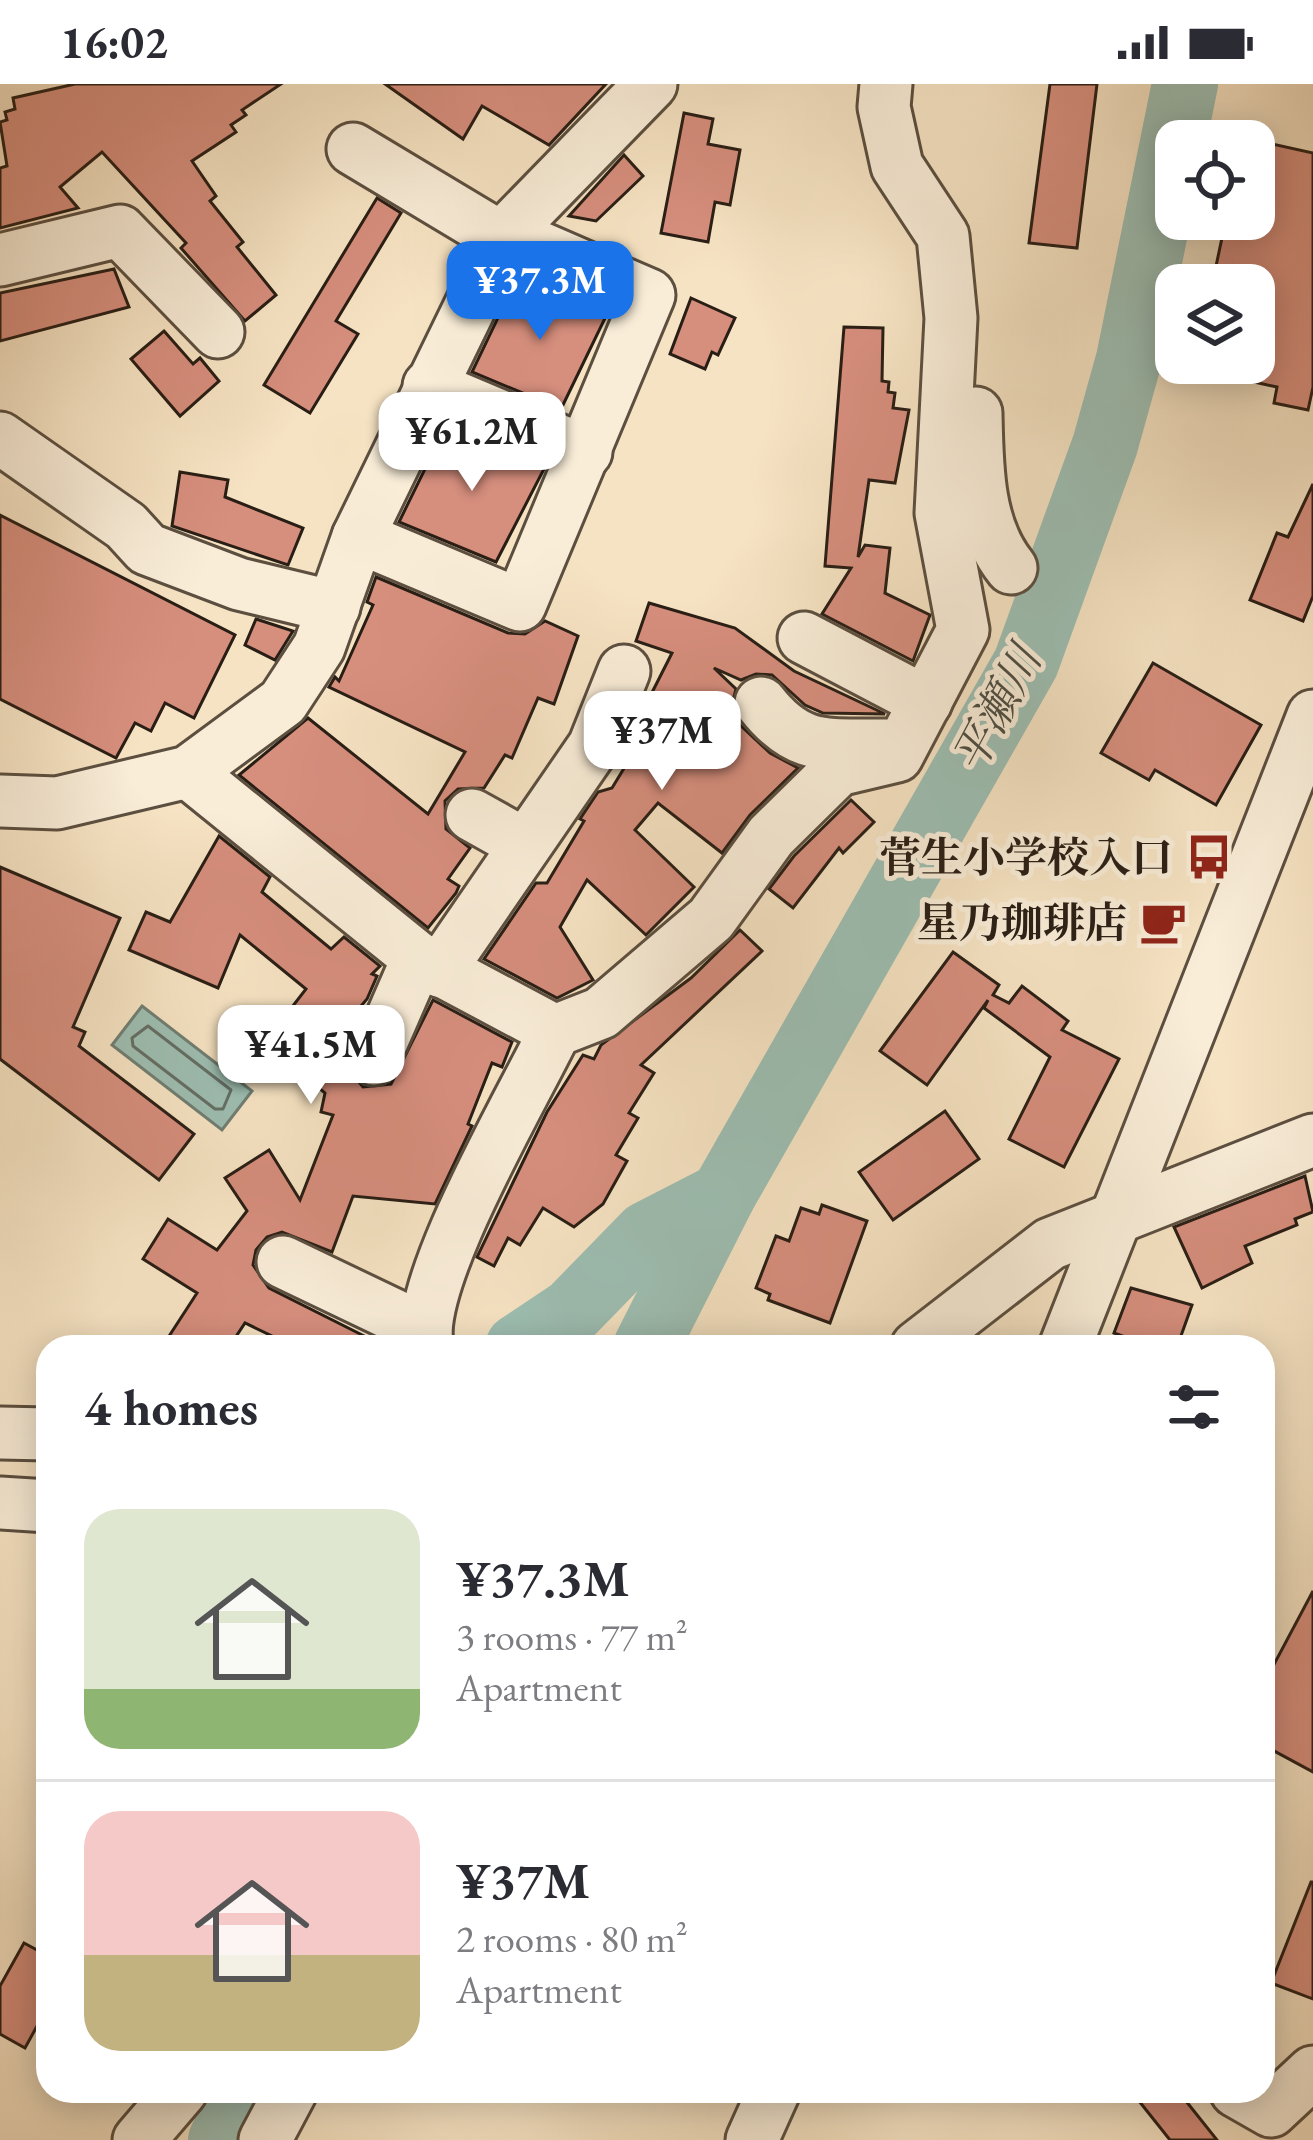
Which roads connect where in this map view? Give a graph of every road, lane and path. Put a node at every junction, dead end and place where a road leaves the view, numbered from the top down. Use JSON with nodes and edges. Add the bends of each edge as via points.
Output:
{"nodes":[{"id":1,"x":651,"y":84,"type":"edge"},
{"id":2,"x":886,"y":84,"type":"edge"},
{"id":3,"x":352,"y":151,"type":"dead end"},
{"id":4,"x":505,"y":236,"type":"junction"},
{"id":5,"x":0,"y":260,"type":"edge"},
{"id":6,"x":950,"y":318,"type":"junction"},
{"id":7,"x":218,"y":332,"type":"dead end"},
{"id":8,"x":429,"y":386,"type":"junction"},
{"id":9,"x":0,"y":438,"type":"edge"},
{"id":10,"x":586,"y":452,"type":"junction"},
{"id":11,"x":358,"y":537,"type":"junction"},
{"id":12,"x":1011,"y":568,"type":"dead end"},
{"id":13,"x":334,"y":607,"type":"junction"},
{"id":14,"x":804,"y":638,"type":"dead end"},
{"id":15,"x":624,"y":671,"type":"dead end"},
{"id":16,"x":761,"y":703,"type":"dead end"},
{"id":17,"x":1313,"y":716,"type":"edge"},
{"id":18,"x":915,"y":723,"type":"junction"},
{"id":19,"x":188,"y":772,"type":"junction"},
{"id":20,"x":0,"y":801,"type":"edge"},
{"id":21,"x":472,"y":815,"type":"dead end"},
{"id":22,"x":522,"y":843,"type":"junction"},
{"id":23,"x":428,"y":964,"type":"junction"},
{"id":24,"x":555,"y":1031,"type":"junction"},
{"id":25,"x":374,"y":1060,"type":"dead end"},
{"id":26,"x":1313,"y":1140,"type":"edge"},
{"id":27,"x":1114,"y":1218,"type":"junction"},
{"id":28,"x":283,"y":1262,"type":"dead end"},
{"id":29,"x":420,"y":1335,"type":"edge"},
{"id":30,"x":427,"y":1335,"type":"edge"},
{"id":31,"x":932,"y":1335,"type":"edge"},
{"id":32,"x":1070,"y":1335,"type":"edge"},
{"id":33,"x":0,"y":1433,"type":"edge"},
{"id":34,"x":36,"y":1434,"type":"edge"},
{"id":35,"x":0,"y":1503,"type":"edge"},
{"id":36,"x":36,"y":1504,"type":"edge"},
{"id":37,"x":171,"y":2103,"type":"edge"},
{"id":38,"x":207,"y":2103,"type":"edge"},
{"id":39,"x":285,"y":2103,"type":"edge"},
{"id":40,"x":769,"y":2103,"type":"edge"},
{"id":41,"x":139,"y":2140,"type":"edge"},
{"id":42,"x":187,"y":2140,"type":"edge"},
{"id":43,"x":265,"y":2140,"type":"edge"},
{"id":44,"x":752,"y":2140,"type":"edge"}],
"edges":[{"from":1,"to":4,"type":"street"},
{"from":2,"to":6,"type":"street","via":[[897,166],[943,236]]},
{"from":3,"to":4,"type":"street"},
{"from":4,"to":8,"type":"street"},
{"from":4,"to":10,"type":"street","via":[[649,295]]},
{"from":5,"to":7,"type":"street","via":[[120,231]]},
{"from":6,"to":12,"type":"street","via":[[975,317],[977,475],[996,549]]},
{"from":6,"to":18,"type":"street","via":[[940,513],[963,630]]},
{"from":8,"to":10,"type":"street"},
{"from":8,"to":11,"type":"street"},
{"from":9,"to":13,"type":"street","via":[[147,549],[239,584]]},
{"from":10,"to":11,"type":"street","via":[[520,605]]},
{"from":11,"to":13,"type":"street"},
{"from":13,"to":19,"type":"street","via":[[283,701]]},
{"from":14,"to":18,"type":"street"},
{"from":15,"to":22,"type":"street","via":[[594,746]]},
{"from":16,"to":18,"type":"street","via":[[809,744]]},
{"from":17,"to":27,"type":"street"},
{"from":18,"to":24,"type":"street","via":[[897,756],[838,770],[771,836],[711,919],[601,1012]]},
{"from":19,"to":20,"type":"street","via":[[57,802]]},
{"from":19,"to":23,"type":"street"},
{"from":21,"to":22,"type":"street"},
{"from":22,"to":23,"type":"street"},
{"from":23,"to":24,"type":"street"},
{"from":23,"to":25,"type":"street"},
{"from":24,"to":30,"type":"street","via":[[441,1264]]},
{"from":26,"to":27,"type":"street"},
{"from":27,"to":31,"type":"street","via":[[1050,1244]]},
{"from":27,"to":32,"type":"street"},
{"from":28,"to":29,"type":"street"},
{"from":33,"to":34,"type":"street"},
{"from":35,"to":36,"type":"street"},
{"from":37,"to":41,"type":"street"},
{"from":38,"to":42,"type":"street"},
{"from":39,"to":43,"type":"street"},
{"from":40,"to":44,"type":"street"}]}
